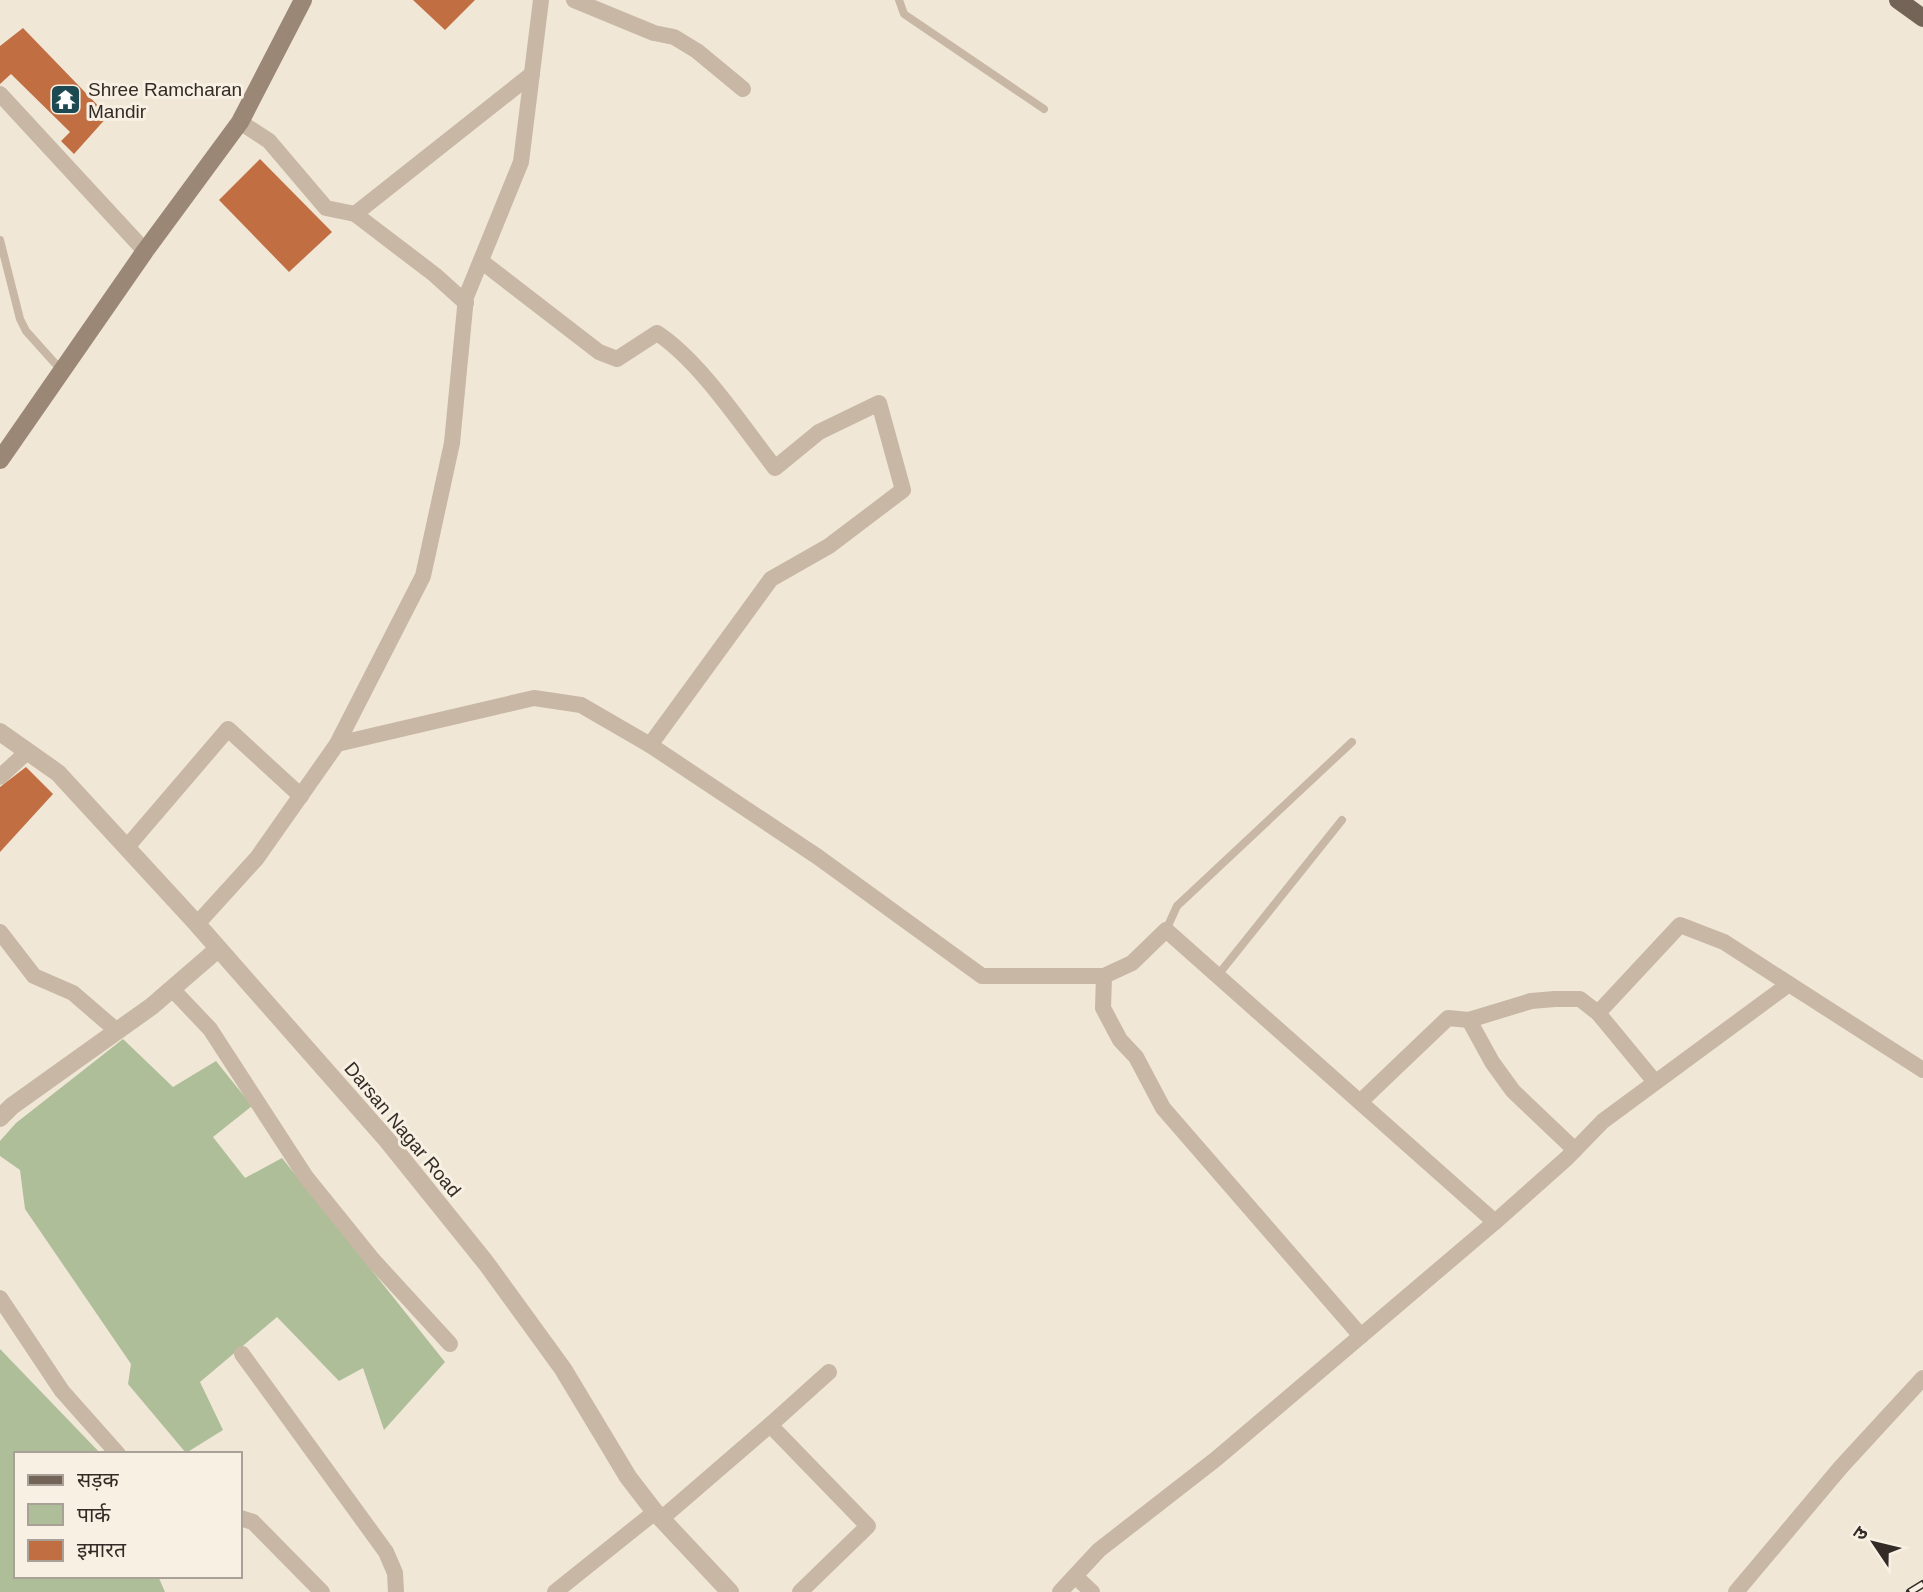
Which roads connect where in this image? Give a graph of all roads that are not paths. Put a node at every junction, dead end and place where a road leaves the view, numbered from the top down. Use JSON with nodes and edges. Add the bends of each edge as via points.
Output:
{"nodes":[{"id":1,"x":303,"y":0,"type":"edge"},
{"id":2,"x":541,"y":0,"type":"edge"},
{"id":3,"x":574,"y":0,"type":"edge"},
{"id":4,"x":899,"y":0,"type":"edge"},
{"id":5,"x":1898,"y":0,"type":"edge"},
{"id":6,"x":1923,"y":18,"type":"edge"},
{"id":7,"x":532,"y":74,"type":"junction"},
{"id":8,"x":743,"y":89,"type":"dead end"},
{"id":9,"x":0,"y":94,"type":"edge"},
{"id":10,"x":1044,"y":109,"type":"dead end"},
{"id":11,"x":240,"y":122,"type":"junction"},
{"id":12,"x":355,"y":214,"type":"junction"},
{"id":13,"x":0,"y":240,"type":"edge"},
{"id":14,"x":145,"y":251,"type":"junction"},
{"id":15,"x":481,"y":261,"type":"junction"},
{"id":16,"x":466,"y":303,"type":"junction"},
{"id":17,"x":61,"y":371,"type":"junction"},
{"id":18,"x":0,"y":460,"type":"edge"},
{"id":19,"x":0,"y":732,"type":"edge"},
{"id":20,"x":1352,"y":742,"type":"dead end"},
{"id":21,"x":337,"y":744,"type":"junction"},
{"id":22,"x":650,"y":745,"type":"junction"},
{"id":23,"x":28,"y":751,"type":"junction"},
{"id":24,"x":0,"y":777,"type":"edge"},
{"id":25,"x":301,"y":796,"type":"junction"},
{"id":26,"x":1342,"y":820,"type":"dead end"},
{"id":27,"x":127,"y":847,"type":"junction"},
{"id":28,"x":198,"y":924,"type":"junction"},
{"id":29,"x":1166,"y":930,"type":"junction"},
{"id":30,"x":0,"y":932,"type":"edge"},
{"id":31,"x":218,"y":949,"type":"junction"},
{"id":32,"x":1218,"y":975,"type":"junction"},
{"id":33,"x":1104,"y":976,"type":"junction"},
{"id":34,"x":1788,"y":984,"type":"junction"},
{"id":35,"x":172,"y":989,"type":"junction"},
{"id":36,"x":1598,"y":1013,"type":"junction"},
{"id":37,"x":1469,"y":1020,"type":"junction"},
{"id":38,"x":117,"y":1031,"type":"junction"},
{"id":39,"x":1923,"y":1070,"type":"edge"},
{"id":40,"x":1655,"y":1082,"type":"junction"},
{"id":41,"x":1362,"y":1101,"type":"junction"},
{"id":42,"x":0,"y":1118,"type":"edge"},
{"id":43,"x":1576,"y":1150,"type":"junction"},
{"id":44,"x":1495,"y":1222,"type":"junction"},
{"id":45,"x":0,"y":1298,"type":"edge"},
{"id":46,"x":1361,"y":1336,"type":"junction"},
{"id":47,"x":450,"y":1344,"type":"dead end"},
{"id":48,"x":242,"y":1353,"type":"dead end"},
{"id":49,"x":828,"y":1372,"type":"dead end"},
{"id":50,"x":1923,"y":1378,"type":"edge"},
{"id":51,"x":770,"y":1425,"type":"junction"},
{"id":52,"x":116,"y":1452,"type":"edge"},
{"id":53,"x":658,"y":1515,"type":"junction"},
{"id":54,"x":242,"y":1519,"type":"edge"},
{"id":55,"x":1075,"y":1576,"type":"junction"},
{"id":56,"x":322,"y":1592,"type":"edge"},
{"id":57,"x":396,"y":1592,"type":"edge"},
{"id":58,"x":555,"y":1592,"type":"edge"},
{"id":59,"x":730,"y":1592,"type":"edge"},
{"id":60,"x":800,"y":1592,"type":"edge"},
{"id":61,"x":1060,"y":1592,"type":"edge"},
{"id":62,"x":1092,"y":1592,"type":"edge"},
{"id":63,"x":1736,"y":1592,"type":"edge"}],
"edges":[{"from":1,"to":11,"type":"main road"},
{"from":2,"to":7,"type":"street"},
{"from":3,"to":8,"type":"street","via":[[674,37]]},
{"from":4,"to":10,"type":"lane","via":[[904,14]]},
{"from":5,"to":6,"type":"main road"},
{"from":7,"to":12,"type":"street"},
{"from":7,"to":15,"type":"street","via":[[522,162]]},
{"from":9,"to":14,"type":"street"},
{"from":11,"to":12,"type":"street","via":[[269,141],[326,208]]},
{"from":11,"to":14,"type":"main road"},
{"from":12,"to":16,"type":"street"},
{"from":13,"to":17,"type":"lane","via":[[20,319]]},
{"from":14,"to":17,"type":"main road"},
{"from":15,"to":16,"type":"street"},
{"from":15,"to":22,"type":"street","via":[[599,352],[617,359],[657,333],[722,399],[775,468],[819,432],[879,403],[903,490],[829,547],[771,579]]},
{"from":16,"to":21,"type":"street","via":[[452,443],[423,576]]},
{"from":17,"to":18,"type":"main road"},
{"from":19,"to":23,"type":"street","name":"Darsan Nagar Road"},
{"from":20,"to":29,"type":"lane","via":[[1177,906]]},
{"from":21,"to":22,"type":"street","via":[[534,698],[582,705]]},
{"from":21,"to":25,"type":"street"},
{"from":22,"to":33,"type":"street","via":[[818,857],[982,976]]},
{"from":23,"to":24,"type":"street"},
{"from":23,"to":27,"type":"street","name":"Darsan Nagar Road","via":[[58,773]]},
{"from":25,"to":27,"type":"street","via":[[228,729]]},
{"from":25,"to":28,"type":"street","via":[[257,858]]},
{"from":26,"to":32,"type":"lane"},
{"from":27,"to":28,"type":"street","name":"Darsan Nagar Road"},
{"from":28,"to":31,"type":"street","name":"Darsan Nagar Road"},
{"from":29,"to":32,"type":"street"},
{"from":29,"to":33,"type":"street","via":[[1132,963]]},
{"from":30,"to":38,"type":"street","via":[[34,976],[73,993]]},
{"from":31,"to":35,"type":"street"},
{"from":31,"to":53,"type":"street","name":"Darsan Nagar Road","via":[[387,1140],[486,1263],[564,1369],[628,1477]]},
{"from":32,"to":41,"type":"street"},
{"from":33,"to":46,"type":"street","via":[[1103,1008],[1163,1108]]},
{"from":34,"to":36,"type":"street","via":[[1724,942],[1680,925]]},
{"from":34,"to":39,"type":"street"},
{"from":34,"to":40,"type":"street"},
{"from":35,"to":38,"type":"street"},
{"from":35,"to":47,"type":"street","via":[[210,1030],[306,1177]]},
{"from":36,"to":37,"type":"street","via":[[1580,999],[1555,999],[1531,1001]]},
{"from":36,"to":40,"type":"street"},
{"from":37,"to":41,"type":"street","via":[[1448,1018]]},
{"from":37,"to":43,"type":"street","via":[[1513,1091]]},
{"from":38,"to":42,"type":"street"},
{"from":40,"to":43,"type":"street","via":[[1603,1121]]},
{"from":41,"to":44,"type":"street"},
{"from":43,"to":44,"type":"street"},
{"from":44,"to":46,"type":"street"},
{"from":45,"to":52,"type":"street","via":[[62,1391]]},
{"from":46,"to":55,"type":"street","via":[[1216,1459],[1099,1549]]},
{"from":48,"to":57,"type":"street","via":[[386,1552],[396,1573]]},
{"from":49,"to":51,"type":"street"},
{"from":50,"to":63,"type":"street"},
{"from":51,"to":53,"type":"street"},
{"from":51,"to":60,"type":"street","via":[[868,1526]]},
{"from":53,"to":58,"type":"street"},
{"from":53,"to":59,"type":"street","name":"Darsan Nagar Road"},
{"from":54,"to":56,"type":"street","via":[[253,1522]]},
{"from":55,"to":61,"type":"street"},
{"from":55,"to":62,"type":"street"}]}
